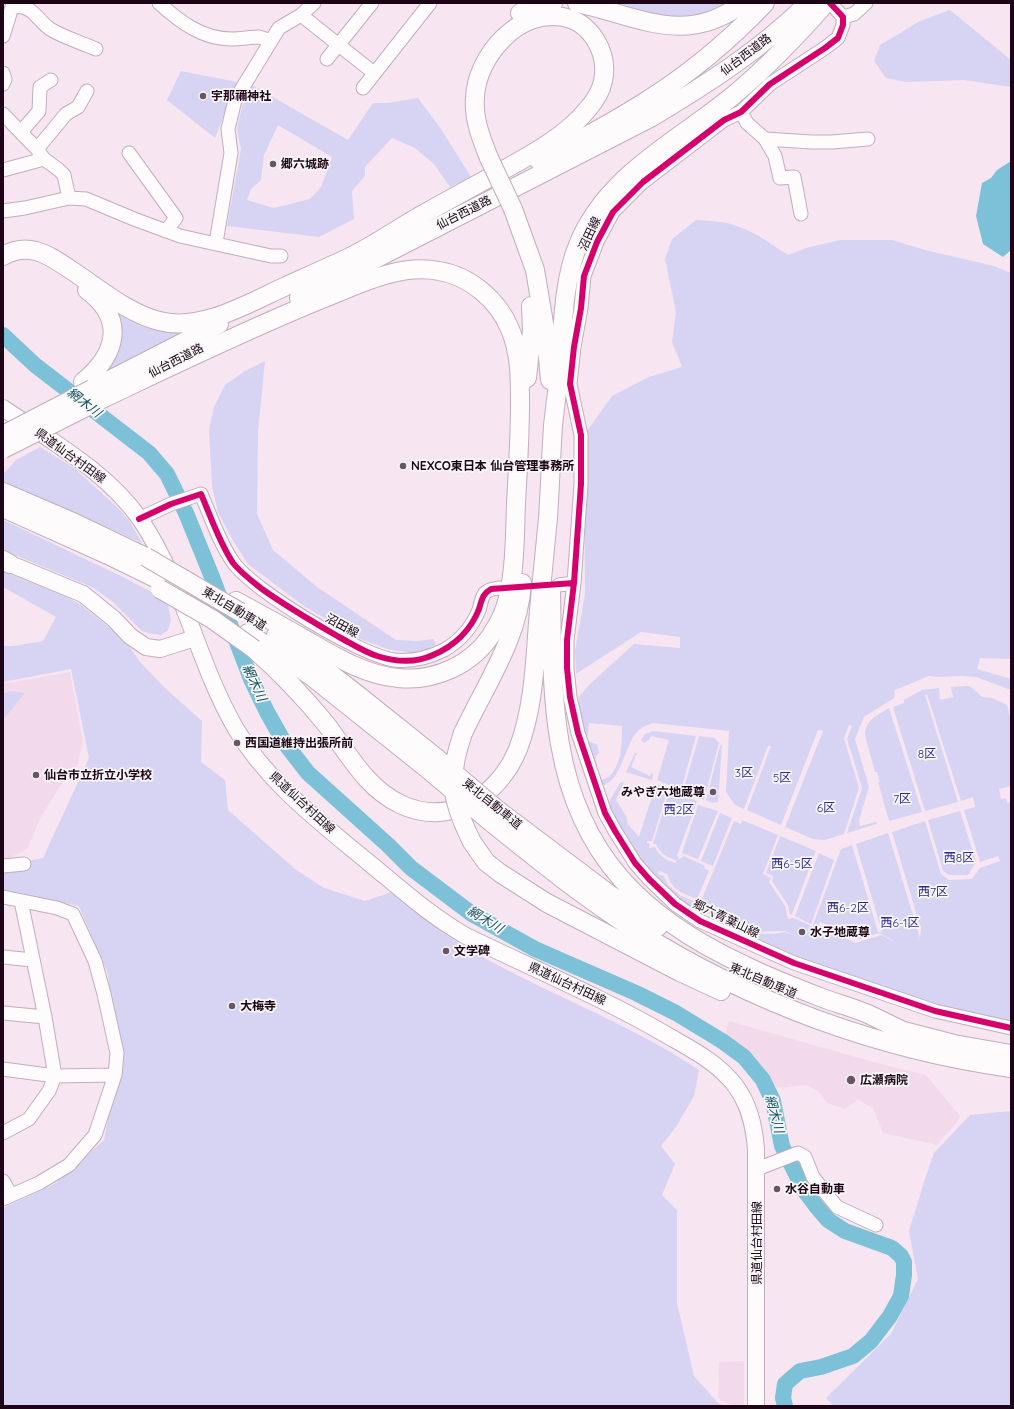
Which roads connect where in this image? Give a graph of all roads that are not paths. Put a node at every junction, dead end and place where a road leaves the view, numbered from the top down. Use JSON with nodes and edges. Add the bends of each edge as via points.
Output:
{"nodes":[{"id":1,"x":159,"y":3,"type":"edge"},
{"id":2,"x":314,"y":3,"type":"edge"},
{"id":3,"x":372,"y":3,"type":"edge"},
{"id":4,"x":430,"y":3,"type":"edge"},
{"id":5,"x":552,"y":3,"type":"edge"},
{"id":6,"x":577,"y":3,"type":"edge"},
{"id":7,"x":743,"y":3,"type":"edge"},
{"id":8,"x":765,"y":3,"type":"edge"},
{"id":9,"x":808,"y":3,"type":"edge"},
{"id":10,"x":866,"y":3,"type":"edge"},
{"id":11,"x":830,"y":5,"type":"edge"},
{"id":12,"x":301,"y":15,"type":"junction"},
{"id":13,"x":843,"y":17,"type":"junction"},
{"id":14,"x":3,"y":36,"type":"edge"},
{"id":15,"x":271,"y":41,"type":"junction"},
{"id":16,"x":338,"y":45,"type":"junction"},
{"id":17,"x":96,"y":49,"type":"dead end"},
{"id":18,"x":327,"y":59,"type":"dead end"},
{"id":19,"x":3,"y":72,"type":"edge"},
{"id":20,"x":374,"y":73,"type":"junction"},
{"id":21,"x":51,"y":80,"type":"dead end"},
{"id":22,"x":3,"y":84,"type":"edge"},
{"id":23,"x":363,"y":88,"type":"dead end"},
{"id":24,"x":87,"y":91,"type":"dead end"},
{"id":25,"x":741,"y":112,"type":"junction"},
{"id":26,"x":3,"y":114,"type":"edge"},
{"id":27,"x":20,"y":132,"type":"junction"},
{"id":28,"x":765,"y":139,"type":"junction"},
{"id":29,"x":868,"y":139,"type":"dead end"},
{"id":30,"x":129,"y":152,"type":"dead end"},
{"id":31,"x":40,"y":154,"type":"junction"},
{"id":32,"x":484,"y":161,"type":"junction"},
{"id":33,"x":3,"y":170,"type":"edge"},
{"id":34,"x":69,"y":198,"type":"junction"},
{"id":35,"x":3,"y":211,"type":"edge"},
{"id":36,"x":508,"y":212,"type":"junction"},
{"id":37,"x":801,"y":214,"type":"dead end"},
{"id":38,"x":166,"y":231,"type":"junction"},
{"id":39,"x":216,"y":243,"type":"junction"},
{"id":40,"x":3,"y":256,"type":"edge"},
{"id":41,"x":281,"y":256,"type":"dead end"},
{"id":42,"x":352,"y":256,"type":"junction"},
{"id":43,"x":3,"y":266,"type":"edge"},
{"id":44,"x":93,"y":390,"type":"junction"},
{"id":45,"x":3,"y":408,"type":"edge"},
{"id":46,"x":84,"y":409,"type":"junction"},
{"id":47,"x":520,"y":422,"type":"junction"},
{"id":48,"x":553,"y":425,"type":"junction"},
{"id":49,"x":3,"y":433,"type":"edge"},
{"id":50,"x":3,"y":449,"type":"edge"},
{"id":51,"x":3,"y":461,"type":"edge"},
{"id":52,"x":3,"y":492,"type":"edge"},
{"id":53,"x":3,"y":508,"type":"edge"},
{"id":54,"x":516,"y":514,"type":"junction"},
{"id":55,"x":548,"y":517,"type":"junction"},
{"id":56,"x":139,"y":519,"type":"junction"},
{"id":57,"x":5,"y":562,"type":"edge"},
{"id":58,"x":574,"y":583,"type":"junction"},
{"id":59,"x":559,"y":585,"type":"dead end"},
{"id":60,"x":499,"y":588,"type":"dead end"},
{"id":61,"x":238,"y":606,"type":"junction"},
{"id":62,"x":195,"y":638,"type":"junction"},
{"id":63,"x":251,"y":641,"type":"junction"},
{"id":64,"x":434,"y":765,"type":"junction"},
{"id":65,"x":496,"y":817,"type":"junction"},
{"id":66,"x":24,"y":864,"type":"dead end"},
{"id":67,"x":3,"y":866,"type":"edge"},
{"id":68,"x":3,"y":897,"type":"edge"},
{"id":69,"x":21,"y":901,"type":"junction"},
{"id":70,"x":3,"y":957,"type":"edge"},
{"id":71,"x":33,"y":960,"type":"junction"},
{"id":72,"x":3,"y":1013,"type":"edge"},
{"id":73,"x":45,"y":1017,"type":"junction"},
{"id":74,"x":1011,"y":1028,"type":"edge"},
{"id":75,"x":908,"y":1033,"type":"junction"},
{"id":76,"x":860,"y":1034,"type":"junction"},
{"id":77,"x":1011,"y":1054,"type":"edge"},
{"id":78,"x":1011,"y":1068,"type":"edge"},
{"id":79,"x":3,"y":1069,"type":"edge"},
{"id":80,"x":115,"y":1075,"type":"junction"},
{"id":81,"x":55,"y":1076,"type":"junction"},
{"id":82,"x":3,"y":1133,"type":"edge"},
{"id":83,"x":757,"y":1169,"type":"junction"},
{"id":84,"x":3,"y":1181,"type":"edge"},
{"id":85,"x":7,"y":1197,"type":"edge"},
{"id":86,"x":876,"y":1225,"type":"dead end"},
{"id":87,"x":756,"y":1406,"type":"edge"}],
"edges":[{"from":1,"to":15,"type":"street","via":[[198,32],[217,38],[259,37]]},
{"from":2,"to":12,"type":"street"},
{"from":3,"to":16,"type":"street"},
{"from":4,"to":20,"type":"street"},
{"from":5,"to":32,"type":"highway","via":[[520,13],[494,31],[474,58],[467,73],[463,103],[464,119],[468,134]]},
{"from":6,"to":7,"type":"highway","via":[[651,23],[679,26],[710,21]]},
{"from":8,"to":42,"type":"highway","name":"仙台西道路","via":[[715,51],[644,103],[553,154]]},
{"from":9,"to":44,"type":"highway","name":"仙台西道路","via":[[763,43],[726,71],[652,117]]},
{"from":10,"to":13,"type":"street","via":[[854,14]]},
{"from":11,"to":13,"type":"street"},
{"from":11,"to":48,"type":"highway","via":[[737,93],[622,180],[596,212],[578,245],[567,287]]},
{"from":12,"to":15,"type":"street","via":[[279,28]]},
{"from":12,"to":16,"type":"street"},
{"from":13,"to":25,"type":"street","name":"沼田線","via":[[838,38],[770,84]]},
{"from":14,"to":17,"type":"street","via":[[12,7],[20,5],[36,14],[50,28]]},
{"from":15,"to":39,"type":"street","via":[[235,100],[228,129],[231,153]]},
{"from":16,"to":18,"type":"street"},
{"from":16,"to":20,"type":"street"},
{"from":19,"to":22,"type":"street"},
{"from":20,"to":23,"type":"street"},
{"from":21,"to":27,"type":"street","via":[[40,87],[39,111]]},
{"from":24,"to":31,"type":"street","via":[[78,107],[66,114]]},
{"from":25,"to":28,"type":"street","via":[[747,123]]},
{"from":25,"to":58,"type":"street","name":"沼田線","via":[[724,120],[643,182],[613,212],[597,242],[584,276],[570,384],[581,435],[581,484]]},
{"from":26,"to":27,"type":"street"},
{"from":27,"to":31,"type":"street"},
{"from":28,"to":29,"type":"street","via":[[811,142]]},
{"from":28,"to":37,"type":"street","via":[[775,156],[780,178],[794,176]]},
{"from":30,"to":38,"type":"street","via":[[176,218]]},
{"from":31,"to":33,"type":"street"},
{"from":31,"to":34,"type":"street","via":[[64,176]]},
{"from":32,"to":36,"type":"highway"},
{"from":32,"to":42,"type":"highway","via":[[475,111],[475,96],[477,80],[490,53],[510,32],[536,19],[562,17],[583,26],[592,35],[602,54],[604,79],[595,100],[578,120],[531,154]]},
{"from":34,"to":35,"type":"street"},
{"from":34,"to":38,"type":"street","via":[[86,199]]},
{"from":36,"to":47,"type":"highway","via":[[532,316],[531,350]]},
{"from":36,"to":48,"type":"highway","via":[[534,270],[541,301]]},
{"from":38,"to":39,"type":"street"},
{"from":39,"to":41,"type":"street"},
{"from":40,"to":42,"type":"highway","via":[[20,250],[43,254],[62,263],[135,312],[158,321],[181,324],[231,311]]},
{"from":42,"to":44,"type":"highway","name":"仙台西道路"},
{"from":43,"to":44,"type":"highway","via":[[20,258],[38,261],[58,270],[103,305],[111,323],[112,343],[102,364],[94,373]]},
{"from":44,"to":46,"type":"highway","bridge":true},
{"from":44,"to":47,"type":"highway","via":[[232,338],[374,279],[414,269],[451,274],[474,285],[502,314],[515,342],[518,357]]},
{"from":44,"to":49,"type":"highway","via":[[39,408]]},
{"from":45,"to":56,"type":"main road","name":"県道仙台村田線","via":[[92,470],[120,495]]},
{"from":46,"to":50,"type":"highway","bridge":true},
{"from":46,"to":51,"type":"highway","bridge":true,"via":[[31,440]]},
{"from":47,"to":54,"type":"highway"},
{"from":48,"to":55,"type":"highway"},
{"from":52,"to":61,"type":"highway","bridge":true,"via":[[76,523],[202,583]]},
{"from":53,"to":63,"type":"highway","bridge":true,"via":[[69,537],[103,562],[157,584]]},
{"from":54,"to":61,"type":"highway","via":[[511,580],[501,618],[493,634],[466,662],[432,676],[415,679],[397,678],[359,668]]},
{"from":54,"to":76,"type":"highway","bridge":true,"via":[[522,555],[521,593],[517,613],[503,655],[464,733],[454,765],[453,781],[458,812],[472,842],[486,862],[512,882],[680,972],[751,1002],[798,1018]]},
{"from":55,"to":63,"type":"highway","via":[[533,684],[523,734],[508,769],[494,786],[462,808],[444,812],[414,810],[399,804],[373,786],[298,691]]},
{"from":55,"to":75,"type":"highway","via":[[554,681],[560,743],[573,798],[600,852],[616,875],[636,896],[683,932],[743,965],[820,997],[867,1013]]},
{"from":56,"to":60,"type":"street","name":"沼田線","via":[[195,496],[242,573],[311,622],[365,651],[394,660],[421,659],[457,641],[467,630],[479,609],[482,597],[487,591]]},
{"from":56,"to":62,"type":"main road","name":"県道仙台村田線","via":[[170,574]]},
{"from":57,"to":62,"type":"main road","via":[[82,594],[146,647],[160,649]]},
{"from":58,"to":59,"type":"street"},
{"from":58,"to":74,"type":"street","name":"郷六青葉山線","via":[[567,640],[567,668],[578,733],[605,812],[635,862],[662,893],[700,920],[794,963],[935,1011]]},
{"from":61,"to":64,"type":"highway","name":"東北自動車道","via":[[398,726]]},
{"from":62,"to":83,"type":"main road","name":"県道仙台村田線","via":[[220,698],[237,729],[259,761],[301,805],[443,923],[614,1006],[705,1058],[733,1083],[741,1094],[754,1127]]},
{"from":63,"to":64,"type":"highway","name":"東北自動車道","via":[[311,676]]},
{"from":64,"to":65,"type":"highway","name":"東北自動車道","bridge":true},
{"from":65,"to":75,"type":"highway","name":"東北自動車道","via":[[647,920],[724,964],[824,1006]]},
{"from":65,"to":76,"type":"highway","name":"東北自動車道","via":[[563,880],[637,932],[716,976],[763,998]]},
{"from":66,"to":67,"type":"street"},
{"from":68,"to":69,"type":"street"},
{"from":69,"to":71,"type":"street"},
{"from":69,"to":80,"type":"street","via":[[57,908],[72,914],[95,961],[104,994],[118,1053]]},
{"from":70,"to":71,"type":"street"},
{"from":71,"to":73,"type":"street"},
{"from":72,"to":73,"type":"street"},
{"from":73,"to":81,"type":"street"},
{"from":75,"to":77,"type":"highway","name":"東北自動車道"},
{"from":76,"to":78,"type":"highway","name":"東北自動車道","via":[[904,1047]]},
{"from":79,"to":81,"type":"street"},
{"from":80,"to":81,"type":"street"},
{"from":80,"to":85,"type":"street","via":[[95,1135],[69,1165]]},
{"from":81,"to":82,"type":"street","via":[[49,1091],[29,1119]]},
{"from":83,"to":86,"type":"street","via":[[798,1153],[805,1157],[813,1177],[837,1207]]},
{"from":83,"to":87,"type":"main road","name":"県道仙台村田線"},
{"from":84,"to":85,"type":"street"}]}
